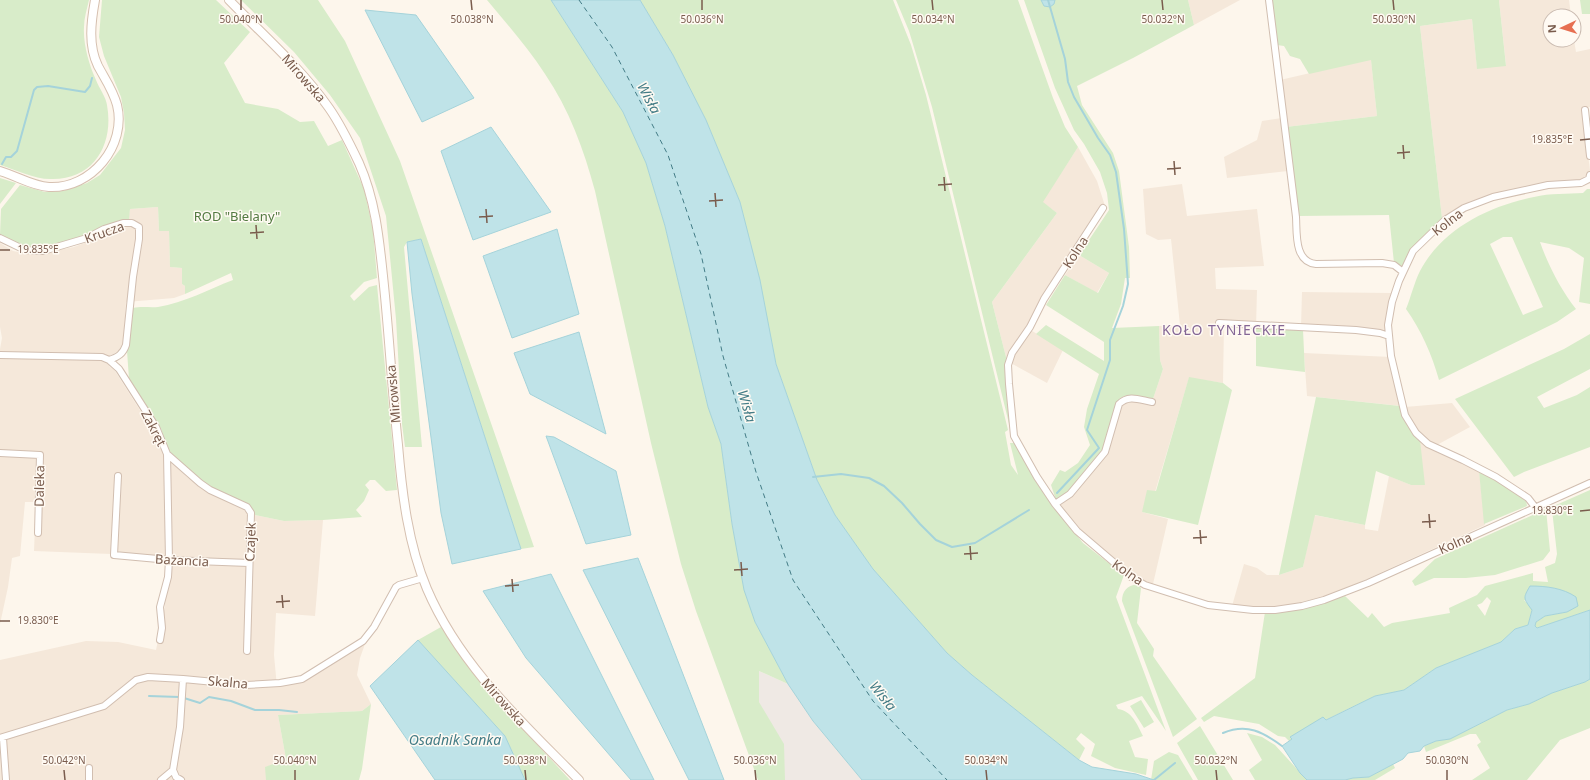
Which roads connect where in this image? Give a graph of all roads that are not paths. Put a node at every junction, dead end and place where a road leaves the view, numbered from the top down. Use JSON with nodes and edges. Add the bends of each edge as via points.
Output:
{"nodes":[{"id":1,"x":95,"y":0,"type":"edge"},
{"id":2,"x":229,"y":0,"type":"edge"},
{"id":3,"x":1269,"y":0,"type":"edge"},
{"id":4,"x":1584,"y":110,"type":"dead end"},
{"id":5,"x":1590,"y":156,"type":"edge"},
{"id":6,"x":0,"y":171,"type":"edge"},
{"id":7,"x":1590,"y":175,"type":"edge"},
{"id":8,"x":1104,"y":208,"type":"dead end"},
{"id":9,"x":0,"y":238,"type":"edge"},
{"id":10,"x":1403,"y":272,"type":"junction"},
{"id":11,"x":1218,"y":323,"type":"dead end"},
{"id":12,"x":1389,"y":336,"type":"junction"},
{"id":13,"x":0,"y":355,"type":"edge"},
{"id":14,"x":109,"y":360,"type":"junction"},
{"id":15,"x":1152,"y":402,"type":"dead end"},
{"id":16,"x":0,"y":453,"type":"edge"},
{"id":17,"x":167,"y":454,"type":"junction"},
{"id":18,"x":118,"y":476,"type":"dead end"},
{"id":19,"x":1590,"y":483,"type":"edge"},
{"id":20,"x":1055,"y":504,"type":"junction"},
{"id":21,"x":1535,"y":507,"type":"junction"},
{"id":22,"x":38,"y":532,"type":"dead end"},
{"id":23,"x":169,"y":560,"type":"junction"},
{"id":24,"x":249,"y":563,"type":"junction"},
{"id":25,"x":423,"y":578,"type":"junction"},
{"id":26,"x":160,"y":640,"type":"dead end"},
{"id":27,"x":247,"y":651,"type":"dead end"},
{"id":28,"x":183,"y":679,"type":"junction"},
{"id":29,"x":1,"y":738,"type":"edge"},
{"id":30,"x":88,"y":768,"type":"dead end"},
{"id":31,"x":173,"y":770,"type":"junction"},
{"id":32,"x":6,"y":780,"type":"edge"},
{"id":33,"x":89,"y":780,"type":"edge"},
{"id":34,"x":161,"y":780,"type":"edge"},
{"id":35,"x":181,"y":780,"type":"edge"},
{"id":36,"x":579,"y":780,"type":"edge"}],
"edges":[{"from":1,"to":6,"type":"main road","via":[[91,39],[98,65],[111,90],[119,122],[115,141],[107,157],[91,174],[76,182],[55,187],[36,184]]},
{"from":2,"to":25,"type":"main road","name":"Mirowska","via":[[283,54],[319,95],[345,136],[368,187],[378,234],[404,500]]},
{"from":3,"to":10,"type":"street","via":[[1298,248],[1302,257],[1316,264],[1382,263],[1394,265]]},
{"from":4,"to":5,"type":"street"},
{"from":7,"to":10,"type":"street","name":"Kolna","via":[[1589,179],[1581,183],[1548,185],[1493,197],[1464,208],[1445,220],[1413,251]]},
{"from":8,"to":20,"type":"street","name":"Kolna","via":[[1044,299],[1008,365],[1014,436]]},
{"from":9,"to":14,"type":"street","name":"Krucza","via":[[25,250],[43,251],[87,238],[123,223],[132,223],[139,227],[126,344],[123,352]]},
{"from":10,"to":12,"type":"street","name":"Kolna","via":[[1392,302]]},
{"from":11,"to":12,"type":"street","via":[[1356,330]]},
{"from":12,"to":21,"type":"street","name":"Kolna","via":[[1391,356],[1405,415],[1416,433],[1428,444],[1496,477],[1528,498]]},
{"from":13,"to":14,"type":"street","via":[[102,357]]},
{"from":14,"to":17,"type":"street","name":"Zakręt","via":[[119,369],[156,427]]},
{"from":15,"to":20,"type":"street","via":[[1130,398],[1119,404],[1105,452],[1070,494]]},
{"from":16,"to":22,"type":"street","name":"Daleka","via":[[40,455]]},
{"from":17,"to":23,"type":"street","name":"Zakręt"},
{"from":17,"to":24,"type":"street","name":"Czajek","via":[[210,490],[247,507],[251,513]]},
{"from":18,"to":23,"type":"street","name":"Bażancia","via":[[114,555]]},
{"from":19,"to":21,"type":"street","name":"Kolna"},
{"from":20,"to":21,"type":"street","name":"Kolna","via":[[1077,531],[1103,555],[1145,585],[1208,605],[1258,610],[1302,606],[1344,593]]},
{"from":23,"to":24,"type":"street","name":"Bażancia"},
{"from":23,"to":26,"type":"street","name":"Zakręt","via":[[168,577],[160,607]]},
{"from":24,"to":27,"type":"street","name":"Czajek"},
{"from":25,"to":28,"type":"street","name":"Skalna","via":[[396,587],[374,627],[363,641],[302,679],[246,685]]},
{"from":25,"to":36,"type":"main road","name":"Mirowska","via":[[450,635],[467,658],[504,704]]},
{"from":28,"to":29,"type":"street","name":"Skalna","via":[[153,677],[136,680],[104,706]]},
{"from":28,"to":31,"type":"street","via":[[180,727]]},
{"from":29,"to":32,"type":"street"},
{"from":30,"to":33,"type":"street"},
{"from":31,"to":34,"type":"street"},
{"from":31,"to":35,"type":"street","via":[[176,777]]}]}
